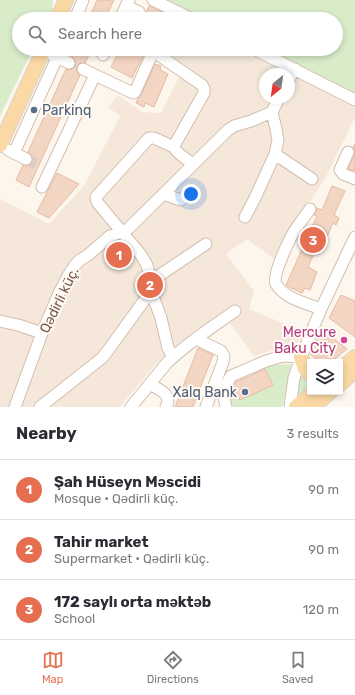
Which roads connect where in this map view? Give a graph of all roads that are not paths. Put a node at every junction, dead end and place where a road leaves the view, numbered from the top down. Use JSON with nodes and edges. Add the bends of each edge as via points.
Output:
{"nodes":[{"id":1,"x":83,"y":0,"type":"edge"},
{"id":2,"x":153,"y":0,"type":"edge"},
{"id":3,"x":65,"y":2,"type":"edge"},
{"id":4,"x":127,"y":3,"type":"edge"},
{"id":5,"x":60,"y":12,"type":"edge"},
{"id":6,"x":78,"y":12,"type":"edge"},
{"id":7,"x":139,"y":12,"type":"edge"},
{"id":8,"x":170,"y":12,"type":"edge"},
{"id":9,"x":41,"y":56,"type":"edge"},
{"id":10,"x":58,"y":56,"type":"edge"},
{"id":11,"x":62,"y":56,"type":"edge"},
{"id":12,"x":151,"y":56,"type":"edge"},
{"id":13,"x":160,"y":56,"type":"edge"},
{"id":14,"x":268,"y":56,"type":"edge"},
{"id":15,"x":69,"y":63,"type":"dead end"},
{"id":16,"x":293,"y":68,"type":"edge"},
{"id":17,"x":82,"y":69,"type":"dead end"},
{"id":18,"x":295,"y":69,"type":"edge"},
{"id":19,"x":95,"y":75,"type":"junction"},
{"id":20,"x":355,"y":100,"type":"edge"},
{"id":21,"x":276,"y":104,"type":"edge"},
{"id":22,"x":272,"y":112,"type":"junction"},
{"id":23,"x":0,"y":145,"type":"edge"},
{"id":24,"x":174,"y":147,"type":"junction"},
{"id":25,"x":348,"y":152,"type":"dead end"},
{"id":26,"x":14,"y":153,"type":"junction"},
{"id":27,"x":275,"y":154,"type":"junction"},
{"id":28,"x":26,"y":159,"type":"tunnel mouth"},
{"id":29,"x":193,"y":164,"type":"junction"},
{"id":30,"x":312,"y":179,"type":"dead end"},
{"id":31,"x":355,"y":179,"type":"edge"},
{"id":32,"x":42,"y":187,"type":"dead end"},
{"id":33,"x":163,"y":194,"type":"junction"},
{"id":34,"x":181,"y":200,"type":"dead end"},
{"id":35,"x":310,"y":209,"type":"dead end"},
{"id":36,"x":245,"y":217,"type":"dead end"},
{"id":37,"x":123,"y":232,"type":"junction"},
{"id":38,"x":355,"y":237,"type":"edge"},
{"id":39,"x":206,"y":244,"type":"dead end"},
{"id":40,"x":151,"y":286,"type":"junction"},
{"id":41,"x":322,"y":309,"type":"junction"},
{"id":42,"x":235,"y":311,"type":"dead end"},
{"id":43,"x":0,"y":321,"type":"edge"},
{"id":44,"x":42,"y":334,"type":"junction"},
{"id":45,"x":196,"y":339,"type":"junction"},
{"id":46,"x":173,"y":357,"type":"junction"},
{"id":47,"x":301,"y":357,"type":"junction"},
{"id":48,"x":355,"y":357,"type":"edge"},
{"id":49,"x":343,"y":367,"type":"edge"},
{"id":50,"x":307,"y":371,"type":"edge"},
{"id":51,"x":355,"y":371,"type":"edge"},
{"id":52,"x":343,"y":381,"type":"edge"},
{"id":53,"x":150,"y":384,"type":"junction"},
{"id":54,"x":310,"y":395,"type":"edge"},
{"id":55,"x":327,"y":395,"type":"edge"},
{"id":56,"x":14,"y":407,"type":"edge"},
{"id":57,"x":40,"y":407,"type":"edge"},
{"id":58,"x":131,"y":407,"type":"edge"},
{"id":59,"x":166,"y":407,"type":"edge"},
{"id":60,"x":206,"y":407,"type":"edge"},
{"id":61,"x":226,"y":407,"type":"edge"},
{"id":62,"x":290,"y":407,"type":"edge"},
{"id":63,"x":296,"y":407,"type":"edge"},
{"id":64,"x":313,"y":407,"type":"edge"}],
"edges":[{"from":1,"to":6,"type":"street"},
{"from":2,"to":8,"type":"street"},
{"from":3,"to":5,"type":"main road"},
{"from":4,"to":7,"type":"street"},
{"from":9,"to":23,"type":"main road"},
{"from":10,"to":26,"type":"street"},
{"from":11,"to":15,"type":"street"},
{"from":12,"to":19,"type":"street","via":[[133,93]]},
{"from":13,"to":24,"type":"street","via":[[204,89]]},
{"from":14,"to":16,"type":"street"},
{"from":17,"to":19,"type":"street"},
{"from":18,"to":20,"type":"street"},
{"from":19,"to":32,"type":"street","via":[[44,167]]},
{"from":21,"to":22,"type":"street"},
{"from":22,"to":27,"type":"street","via":[[278,140]]},
{"from":22,"to":29,"type":"street","name":"Qədirli küç.","via":[[234,126]]},
{"from":23,"to":26,"type":"street"},
{"from":24,"to":29,"type":"street"},
{"from":24,"to":37,"type":"street","via":[[149,138],[96,197],[97,202]]},
{"from":25,"to":31,"type":"street","via":[[340,170]]},
{"from":26,"to":28,"type":"street"},
{"from":27,"to":30,"type":"street"},
{"from":27,"to":36,"type":"street"},
{"from":29,"to":33,"type":"street","name":"Qədirli küç."},
{"from":33,"to":34,"type":"street"},
{"from":33,"to":37,"type":"street","name":"Qədirli küç."},
{"from":35,"to":41,"type":"street","via":[[292,237],[275,281],[276,285],[294,299]]},
{"from":37,"to":40,"type":"street","via":[[147,266]]},
{"from":37,"to":44,"type":"street","name":"Qədirli küç.","via":[[110,236],[75,265],[60,291]]},
{"from":38,"to":41,"type":"street"},
{"from":39,"to":40,"type":"street"},
{"from":40,"to":46,"type":"street","via":[[168,348]]},
{"from":40,"to":57,"type":"street","via":[[102,358]]},
{"from":41,"to":47,"type":"street"},
{"from":42,"to":45,"type":"street"},
{"from":43,"to":44,"type":"street"},
{"from":44,"to":56,"type":"street","name":"Qədirli küç."},
{"from":45,"to":46,"type":"street"},
{"from":45,"to":60,"type":"street","via":[[221,351],[224,356]]},
{"from":46,"to":53,"type":"street"},
{"from":47,"to":50,"type":"main road"},
{"from":47,"to":61,"type":"street","via":[[283,356],[231,376],[225,388]]},
{"from":47,"to":62,"type":"street","via":[[294,378]]},
{"from":48,"to":49,"type":"main road"},
{"from":51,"to":52,"type":"main road"},
{"from":53,"to":58,"type":"street"},
{"from":53,"to":59,"type":"street","via":[[168,398]]},
{"from":54,"to":63,"type":"main road"},
{"from":55,"to":64,"type":"main road"}]}
